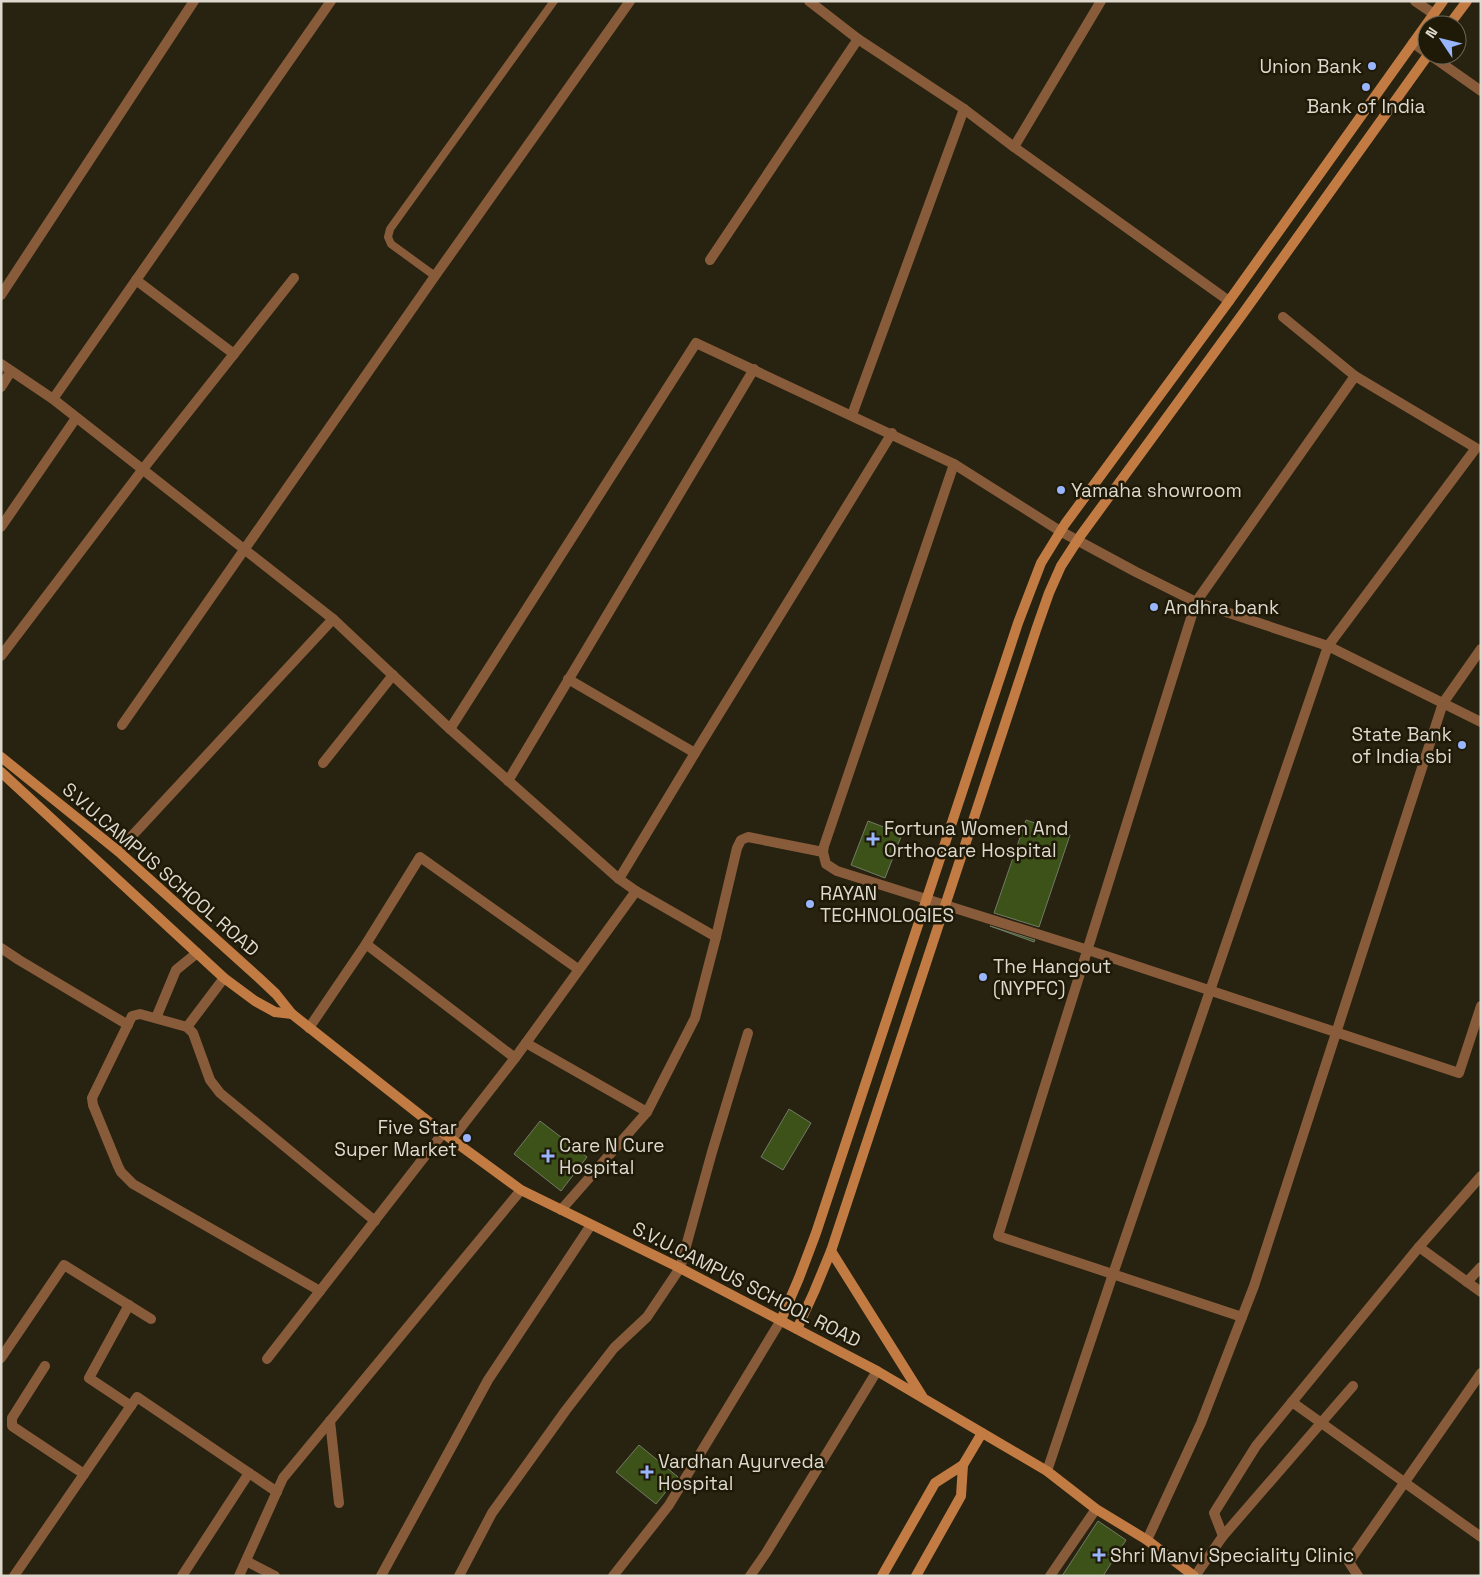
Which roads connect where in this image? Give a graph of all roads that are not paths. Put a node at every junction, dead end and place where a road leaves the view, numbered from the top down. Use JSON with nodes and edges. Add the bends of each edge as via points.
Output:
{"nodes":[{"id":1,"x":194,"y":1,"type":"edge"},
{"id":2,"x":331,"y":1,"type":"edge"},
{"id":3,"x":554,"y":1,"type":"edge"},
{"id":4,"x":630,"y":1,"type":"edge"},
{"id":5,"x":810,"y":1,"type":"edge"},
{"id":6,"x":1101,"y":1,"type":"edge"},
{"id":7,"x":1415,"y":1,"type":"edge"},
{"id":8,"x":1443,"y":1,"type":"edge"},
{"id":9,"x":1466,"y":1,"type":"edge"},
{"id":10,"x":1434,"y":14,"type":"junction"},
{"id":11,"x":1456,"y":15,"type":"edge"},
{"id":12,"x":858,"y":39,"type":"junction"},
{"id":13,"x":1413,"y":43,"type":"junction"},
{"id":14,"x":1417,"y":46,"type":"edge"},
{"id":15,"x":1420,"y":65,"type":"edge"},
{"id":16,"x":1444,"y":65,"type":"edge"},
{"id":17,"x":1481,"y":91,"type":"edge"},
{"id":18,"x":964,"y":109,"type":"junction"},
{"id":19,"x":1014,"y":147,"type":"junction"},
{"id":20,"x":710,"y":260,"type":"dead end"},
{"id":21,"x":435,"y":276,"type":"junction"},
{"id":22,"x":294,"y":278,"type":"dead end"},
{"id":23,"x":136,"y":280,"type":"junction"},
{"id":24,"x":1,"y":295,"type":"edge"},
{"id":25,"x":1229,"y":301,"type":"junction"},
{"id":26,"x":1283,"y":317,"type":"dead end"},
{"id":27,"x":234,"y":354,"type":"junction"},
{"id":28,"x":1,"y":364,"type":"edge"},
{"id":29,"x":754,"y":369,"type":"junction"},
{"id":30,"x":12,"y":371,"type":"junction"},
{"id":31,"x":1355,"y":376,"type":"junction"},
{"id":32,"x":1,"y":387,"type":"edge"},
{"id":33,"x":53,"y":399,"type":"junction"},
{"id":34,"x":852,"y":415,"type":"junction"},
{"id":35,"x":76,"y":418,"type":"junction"},
{"id":36,"x":892,"y":433,"type":"junction"},
{"id":37,"x":954,"y":464,"type":"junction"},
{"id":38,"x":143,"y":469,"type":"junction"},
{"id":39,"x":1,"y":527,"type":"edge"},
{"id":40,"x":1060,"y":531,"type":"junction"},
{"id":41,"x":1078,"y":539,"type":"junction"},
{"id":42,"x":245,"y":549,"type":"junction"},
{"id":43,"x":1196,"y":602,"type":"junction"},
{"id":44,"x":333,"y":619,"type":"junction"},
{"id":45,"x":1328,"y":646,"type":"junction"},
{"id":46,"x":1481,"y":649,"type":"edge"},
{"id":47,"x":1,"y":656,"type":"edge"},
{"id":48,"x":393,"y":675,"type":"junction"},
{"id":49,"x":568,"y":679,"type":"junction"},
{"id":50,"x":1443,"y":703,"type":"junction"},
{"id":51,"x":1481,"y":722,"type":"edge"},
{"id":52,"x":122,"y":725,"type":"dead end"},
{"id":53,"x":450,"y":729,"type":"junction"},
{"id":54,"x":695,"y":753,"type":"junction"},
{"id":55,"x":1,"y":757,"type":"edge"},
{"id":56,"x":323,"y":763,"type":"dead end"},
{"id":57,"x":1,"y":772,"type":"edge"},
{"id":58,"x":508,"y":781,"type":"junction"},
{"id":59,"x":118,"y":850,"type":"junction"},
{"id":60,"x":823,"y":852,"type":"junction"},
{"id":61,"x":619,"y":879,"type":"junction"},
{"id":62,"x":636,"y":891,"type":"junction"},
{"id":63,"x":926,"y":899,"type":"junction"},
{"id":64,"x":944,"y":905,"type":"junction"},
{"id":65,"x":716,"y":937,"type":"junction"},
{"id":66,"x":366,"y":944,"type":"junction"},
{"id":67,"x":1,"y":948,"type":"edge"},
{"id":68,"x":1088,"y":950,"type":"junction"},
{"id":69,"x":197,"y":953,"type":"junction"},
{"id":70,"x":578,"y":969,"type":"junction"},
{"id":71,"x":224,"y":978,"type":"junction"},
{"id":72,"x":1210,"y":990,"type":"junction"},
{"id":73,"x":1481,"y":1006,"type":"edge"},
{"id":74,"x":292,"y":1014,"type":"junction"},
{"id":75,"x":156,"y":1018,"type":"junction"},
{"id":76,"x":128,"y":1025,"type":"junction"},
{"id":77,"x":187,"y":1027,"type":"junction"},
{"id":78,"x":309,"y":1028,"type":"junction"},
{"id":79,"x":1336,"y":1032,"type":"junction"},
{"id":80,"x":748,"y":1033,"type":"dead end"},
{"id":81,"x":526,"y":1043,"type":"junction"},
{"id":82,"x":515,"y":1058,"type":"junction"},
{"id":83,"x":647,"y":1112,"type":"junction"},
{"id":84,"x":443,"y":1133,"type":"junction"},
{"id":85,"x":452,"y":1139,"type":"junction"},
{"id":86,"x":1481,"y":1176,"type":"edge"},
{"id":87,"x":521,"y":1190,"type":"junction"},
{"id":88,"x":561,"y":1210,"type":"junction"},
{"id":89,"x":375,"y":1221,"type":"junction"},
{"id":90,"x":591,"y":1225,"type":"junction"},
{"id":91,"x":1419,"y":1247,"type":"junction"},
{"id":92,"x":831,"y":1251,"type":"junction"},
{"id":93,"x":1481,"y":1267,"type":"edge"},
{"id":94,"x":680,"y":1268,"type":"junction"},
{"id":95,"x":1113,"y":1274,"type":"junction"},
{"id":96,"x":1467,"y":1282,"type":"junction"},
{"id":97,"x":320,"y":1291,"type":"junction"},
{"id":98,"x":1481,"y":1292,"type":"edge"},
{"id":99,"x":129,"y":1305,"type":"junction"},
{"id":100,"x":1242,"y":1317,"type":"junction"},
{"id":101,"x":151,"y":1319,"type":"dead end"},
{"id":102,"x":781,"y":1320,"type":"junction"},
{"id":103,"x":797,"y":1329,"type":"junction"},
{"id":104,"x":1,"y":1358,"type":"edge"},
{"id":105,"x":268,"y":1359,"type":"dead end"},
{"id":106,"x":45,"y":1366,"type":"dead end"},
{"id":107,"x":878,"y":1371,"type":"junction"},
{"id":108,"x":1481,"y":1372,"type":"edge"},
{"id":109,"x":1353,"y":1386,"type":"dead end"},
{"id":110,"x":924,"y":1399,"type":"junction"},
{"id":111,"x":1292,"y":1402,"type":"junction"},
{"id":112,"x":131,"y":1406,"type":"junction"},
{"id":113,"x":330,"y":1421,"type":"junction"},
{"id":114,"x":1322,"y":1422,"type":"junction"},
{"id":115,"x":982,"y":1433,"type":"junction"},
{"id":116,"x":963,"y":1464,"type":"junction"},
{"id":117,"x":1048,"y":1471,"type":"junction"},
{"id":118,"x":249,"y":1473,"type":"junction"},
{"id":119,"x":84,"y":1474,"type":"junction"},
{"id":120,"x":1405,"y":1482,"type":"junction"},
{"id":121,"x":277,"y":1492,"type":"junction"},
{"id":122,"x":339,"y":1503,"type":"dead end"},
{"id":123,"x":1096,"y":1509,"type":"junction"},
{"id":124,"x":1223,"y":1536,"type":"junction"},
{"id":125,"x":1481,"y":1537,"type":"edge"},
{"id":126,"x":1147,"y":1540,"type":"junction"},
{"id":127,"x":246,"y":1561,"type":"junction"},
{"id":128,"x":14,"y":1576,"type":"edge"},
{"id":129,"x":182,"y":1576,"type":"edge"},
{"id":130,"x":240,"y":1576,"type":"edge"},
{"id":131,"x":275,"y":1576,"type":"edge"},
{"id":132,"x":381,"y":1576,"type":"edge"},
{"id":133,"x":459,"y":1576,"type":"edge"},
{"id":134,"x":613,"y":1576,"type":"edge"},
{"id":135,"x":750,"y":1576,"type":"edge"},
{"id":136,"x":882,"y":1576,"type":"edge"},
{"id":137,"x":916,"y":1576,"type":"edge"},
{"id":138,"x":1050,"y":1576,"type":"edge"},
{"id":139,"x":1194,"y":1576,"type":"edge"},
{"id":140,"x":1358,"y":1576,"type":"edge"}],
"edges":[{"from":1,"to":24,"type":"street"},
{"from":2,"to":23,"type":"street"},
{"from":3,"to":21,"type":"lane","via":[[390,229],[388,237],[391,244]]},
{"from":4,"to":21,"type":"street"},
{"from":5,"to":12,"type":"street"},
{"from":6,"to":19,"type":"street"},
{"from":7,"to":10,"type":"street"},
{"from":8,"to":10,"type":"street"},
{"from":9,"to":11,"type":"street"},
{"from":10,"to":13,"type":"street"},
{"from":12,"to":18,"type":"street"},
{"from":12,"to":20,"type":"street"},
{"from":13,"to":14,"type":"street"},
{"from":13,"to":25,"type":"street"},
{"from":15,"to":41,"type":"street"},
{"from":16,"to":17,"type":"street"},
{"from":18,"to":19,"type":"street"},
{"from":18,"to":34,"type":"street"},
{"from":19,"to":25,"type":"street"},
{"from":21,"to":42,"type":"street"},
{"from":22,"to":27,"type":"street"},
{"from":23,"to":27,"type":"street"},
{"from":23,"to":33,"type":"street"},
{"from":25,"to":40,"type":"street"},
{"from":26,"to":31,"type":"street"},
{"from":27,"to":38,"type":"street"},
{"from":28,"to":30,"type":"street"},
{"from":29,"to":34,"type":"street"},
{"from":29,"to":49,"type":"street"},
{"from":29,"to":53,"type":"street","via":[[696,343]]},
{"from":30,"to":32,"type":"street"},
{"from":30,"to":33,"type":"street"},
{"from":31,"to":43,"type":"street"},
{"from":31,"to":45,"type":"street","via":[[1476,448]]},
{"from":33,"to":35,"type":"street"},
{"from":34,"to":36,"type":"street"},
{"from":35,"to":38,"type":"street"},
{"from":35,"to":39,"type":"street"},
{"from":36,"to":37,"type":"street"},
{"from":36,"to":54,"type":"street"},
{"from":37,"to":40,"type":"street"},
{"from":37,"to":60,"type":"street"},
{"from":38,"to":42,"type":"street"},
{"from":38,"to":47,"type":"street"},
{"from":40,"to":41,"type":"street"},
{"from":40,"to":63,"type":"street","via":[[1031,586]]},
{"from":41,"to":43,"type":"street"},
{"from":41,"to":64,"type":"street","via":[[1049,594]]},
{"from":42,"to":44,"type":"street"},
{"from":42,"to":52,"type":"street"},
{"from":43,"to":45,"type":"street"},
{"from":43,"to":68,"type":"street"},
{"from":44,"to":48,"type":"street"},
{"from":44,"to":59,"type":"street"},
{"from":45,"to":50,"type":"street"},
{"from":45,"to":72,"type":"street"},
{"from":46,"to":50,"type":"street"},
{"from":48,"to":53,"type":"street"},
{"from":48,"to":56,"type":"street"},
{"from":49,"to":54,"type":"street"},
{"from":49,"to":58,"type":"street"},
{"from":50,"to":51,"type":"street"},
{"from":50,"to":79,"type":"street"},
{"from":53,"to":58,"type":"street"},
{"from":54,"to":61,"type":"street"},
{"from":55,"to":59,"type":"street","name":"S.V.U.CAMPUS SCHOOL ROAD"},
{"from":57,"to":69,"type":"street","name":"S.V.U.CAMPUS SCHOOL ROAD"},
{"from":58,"to":61,"type":"street"},
{"from":59,"to":74,"type":"street","name":"S.V.U.CAMPUS SCHOOL ROAD","via":[[276,994]]},
{"from":60,"to":63,"type":"street","via":[[826,864],[837,871]]},
{"from":60,"to":65,"type":"street","via":[[748,836],[741,840],[736,848]]},
{"from":61,"to":62,"type":"street"},
{"from":62,"to":65,"type":"street"},
{"from":62,"to":70,"type":"street"},
{"from":63,"to":64,"type":"street"},
{"from":63,"to":102,"type":"street","via":[[816,1233]]},
{"from":64,"to":68,"type":"street"},
{"from":64,"to":92,"type":"street"},
{"from":65,"to":83,"type":"street","via":[[695,1018]]},
{"from":66,"to":70,"type":"street","via":[[420,856]]},
{"from":66,"to":78,"type":"street"},
{"from":66,"to":82,"type":"street"},
{"from":67,"to":76,"type":"street"},
{"from":68,"to":72,"type":"street"},
{"from":68,"to":95,"type":"street","via":[[998,1236]]},
{"from":69,"to":71,"type":"street","name":"S.V.U.CAMPUS SCHOOL ROAD"},
{"from":69,"to":75,"type":"street","via":[[176,970]]},
{"from":70,"to":81,"type":"street"},
{"from":71,"to":74,"type":"street","name":"S.V.U.CAMPUS SCHOOL ROAD","via":[[275,1012]]},
{"from":71,"to":77,"type":"street"},
{"from":72,"to":79,"type":"street"},
{"from":72,"to":95,"type":"street"},
{"from":73,"to":79,"type":"street","via":[[1459,1073]]},
{"from":74,"to":78,"type":"street","name":"S.V.U.CAMPUS SCHOOL ROAD"},
{"from":75,"to":76,"type":"street","via":[[140,1014],[132,1016]]},
{"from":75,"to":77,"type":"street"},
{"from":76,"to":97,"type":"street","via":[[92,1098],[121,1172],[133,1184]]},
{"from":77,"to":89,"type":"street","via":[[193,1033],[208,1074],[220,1093]]},
{"from":78,"to":84,"type":"street","name":"S.V.U.CAMPUS SCHOOL ROAD"},
{"from":79,"to":100,"type":"street"},
{"from":80,"to":94,"type":"street"},
{"from":81,"to":82,"type":"street"},
{"from":81,"to":83,"type":"street"},
{"from":82,"to":85,"type":"street"},
{"from":83,"to":88,"type":"street"},
{"from":84,"to":85,"type":"street","name":"S.V.U.CAMPUS SCHOOL ROAD"},
{"from":84,"to":89,"type":"street"},
{"from":85,"to":87,"type":"street","name":"S.V.U.CAMPUS SCHOOL ROAD"},
{"from":86,"to":91,"type":"street"},
{"from":87,"to":88,"type":"street","name":"S.V.U.CAMPUS SCHOOL ROAD"},
{"from":87,"to":113,"type":"street"},
{"from":88,"to":90,"type":"street","name":"S.V.U.CAMPUS SCHOOL ROAD"},
{"from":89,"to":97,"type":"street"},
{"from":90,"to":94,"type":"street","name":"S.V.U.CAMPUS SCHOOL ROAD"},
{"from":90,"to":132,"type":"street","via":[[488,1380]]},
{"from":91,"to":96,"type":"street"},
{"from":91,"to":111,"type":"street"},
{"from":92,"to":103,"type":"street"},
{"from":92,"to":110,"type":"street"},
{"from":93,"to":96,"type":"street"},
{"from":94,"to":102,"type":"street","name":"S.V.U.CAMPUS SCHOOL ROAD"},
{"from":94,"to":133,"type":"street","via":[[647,1317],[614,1348],[497,1505]]},
{"from":95,"to":100,"type":"street"},
{"from":95,"to":117,"type":"street"},
{"from":96,"to":98,"type":"street"},
{"from":97,"to":105,"type":"street"},
{"from":99,"to":101,"type":"street"},
{"from":99,"to":104,"type":"street","via":[[64,1265]]},
{"from":99,"to":112,"type":"street","via":[[89,1378]]},
{"from":100,"to":126,"type":"street","via":[[1200,1423]]},
{"from":102,"to":103,"type":"street","name":"S.V.U.CAMPUS SCHOOL ROAD"},
{"from":102,"to":134,"type":"street","via":[[669,1505]]},
{"from":103,"to":107,"type":"street","name":"S.V.U.CAMPUS SCHOOL ROAD"},
{"from":106,"to":119,"type":"street","via":[[12,1418],[12,1426]]},
{"from":107,"to":110,"type":"street","name":"S.V.U.CAMPUS SCHOOL ROAD"},
{"from":107,"to":135,"type":"street"},
{"from":108,"to":120,"type":"street"},
{"from":109,"to":114,"type":"street"},
{"from":110,"to":115,"type":"street","name":"S.V.U.CAMPUS SCHOOL ROAD"},
{"from":111,"to":114,"type":"street"},
{"from":111,"to":124,"type":"street","via":[[1256,1446],[1214,1513]]},
{"from":112,"to":118,"type":"street","via":[[137,1397]]},
{"from":112,"to":119,"type":"street"},
{"from":113,"to":121,"type":"street","via":[[283,1478]]},
{"from":113,"to":122,"type":"street"},
{"from":114,"to":120,"type":"street"},
{"from":114,"to":124,"type":"street"},
{"from":115,"to":116,"type":"street"},
{"from":115,"to":117,"type":"street","name":"S.V.U.CAMPUS SCHOOL ROAD"},
{"from":116,"to":136,"type":"street","via":[[936,1483]]},
{"from":116,"to":137,"type":"street","via":[[961,1496]]},
{"from":117,"to":123,"type":"street","name":"S.V.U.CAMPUS SCHOOL ROAD"},
{"from":118,"to":121,"type":"street"},
{"from":118,"to":129,"type":"street"},
{"from":119,"to":128,"type":"street"},
{"from":120,"to":125,"type":"street"},
{"from":120,"to":140,"type":"street","via":[[1349,1562]]},
{"from":121,"to":127,"type":"street"},
{"from":123,"to":126,"type":"street","name":"S.V.U.CAMPUS SCHOOL ROAD"},
{"from":123,"to":138,"type":"street"},
{"from":124,"to":139,"type":"street"},
{"from":126,"to":139,"type":"street","name":"S.V.U.CAMPUS SCHOOL ROAD"},
{"from":127,"to":130,"type":"street"},
{"from":127,"to":131,"type":"street"}]}
